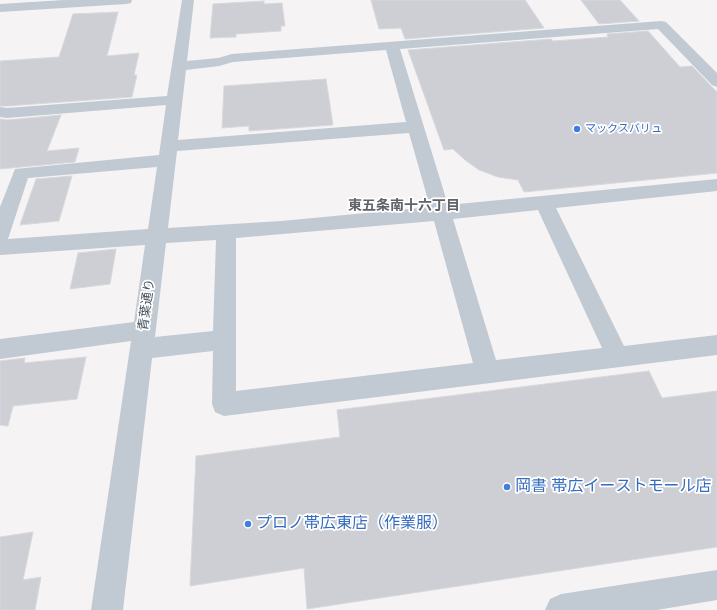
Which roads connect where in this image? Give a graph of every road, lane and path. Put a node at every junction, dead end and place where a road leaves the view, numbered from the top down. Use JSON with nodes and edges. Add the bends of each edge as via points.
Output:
{"nodes":[{"id":1,"x":126,"y":0,"type":"edge"},
{"id":2,"x":188,"y":0,"type":"edge"},
{"id":3,"x":0,"y":8,"type":"edge"},
{"id":4,"x":392,"y":46,"type":"junction"},
{"id":5,"x":179,"y":66,"type":"junction"},
{"id":6,"x":717,"y":82,"type":"edge"},
{"id":7,"x":174,"y":100,"type":"junction"},
{"id":8,"x":0,"y":112,"type":"edge"},
{"id":9,"x":415,"y":127,"type":"junction"},
{"id":10,"x":167,"y":153,"type":"junction"},
{"id":11,"x":717,"y":185,"type":"edge"},
{"id":12,"x":544,"y":203,"type":"junction"},
{"id":13,"x":442,"y":213,"type":"junction"},
{"id":14,"x":226,"y":231,"type":"junction"},
{"id":15,"x":0,"y":235,"type":"edge"},
{"id":16,"x":158,"y":237,"type":"junction"},
{"id":17,"x":0,"y":247,"type":"edge"},
{"id":18,"x":143,"y":340,"type":"junction"},
{"id":19,"x":225,"y":340,"type":"junction"},
{"id":20,"x":717,"y":345,"type":"edge"},
{"id":21,"x":0,"y":349,"type":"edge"},
{"id":22,"x":618,"y":357,"type":"junction"},
{"id":23,"x":488,"y":372,"type":"junction"},
{"id":24,"x":717,"y":585,"type":"edge"},
{"id":25,"x":107,"y":610,"type":"edge"},
{"id":26,"x":561,"y":610,"type":"edge"}],
"edges":[{"from":1,"to":3,"type":"street"},
{"from":2,"to":5,"type":"street","name":"青葉通り"},
{"from":4,"to":5,"type":"street","via":[[232,58],[219,62]]},
{"from":4,"to":6,"type":"street","via":[[661,25]]},
{"from":4,"to":9,"type":"street"},
{"from":5,"to":7,"type":"street","name":"青葉通り"},
{"from":7,"to":8,"type":"street","via":[[7,114]]},
{"from":7,"to":10,"type":"street","name":"青葉通り"},
{"from":9,"to":10,"type":"street"},
{"from":9,"to":13,"type":"street"},
{"from":10,"to":15,"type":"street","via":[[21,173]]},
{"from":10,"to":16,"type":"street","name":"青葉通り"},
{"from":11,"to":12,"type":"street"},
{"from":12,"to":13,"type":"street"},
{"from":12,"to":22,"type":"street"},
{"from":13,"to":14,"type":"street"},
{"from":13,"to":23,"type":"street"},
{"from":14,"to":16,"type":"street"},
{"from":14,"to":19,"type":"street"},
{"from":16,"to":17,"type":"street"},
{"from":16,"to":18,"type":"street","name":"青葉通り"},
{"from":18,"to":19,"type":"street"},
{"from":18,"to":21,"type":"street"},
{"from":18,"to":25,"type":"street","name":"青葉通り"},
{"from":19,"to":23,"type":"street","via":[[224,404]]},
{"from":20,"to":22,"type":"street"},
{"from":22,"to":23,"type":"street"},
{"from":24,"to":26,"type":"street"}]}
